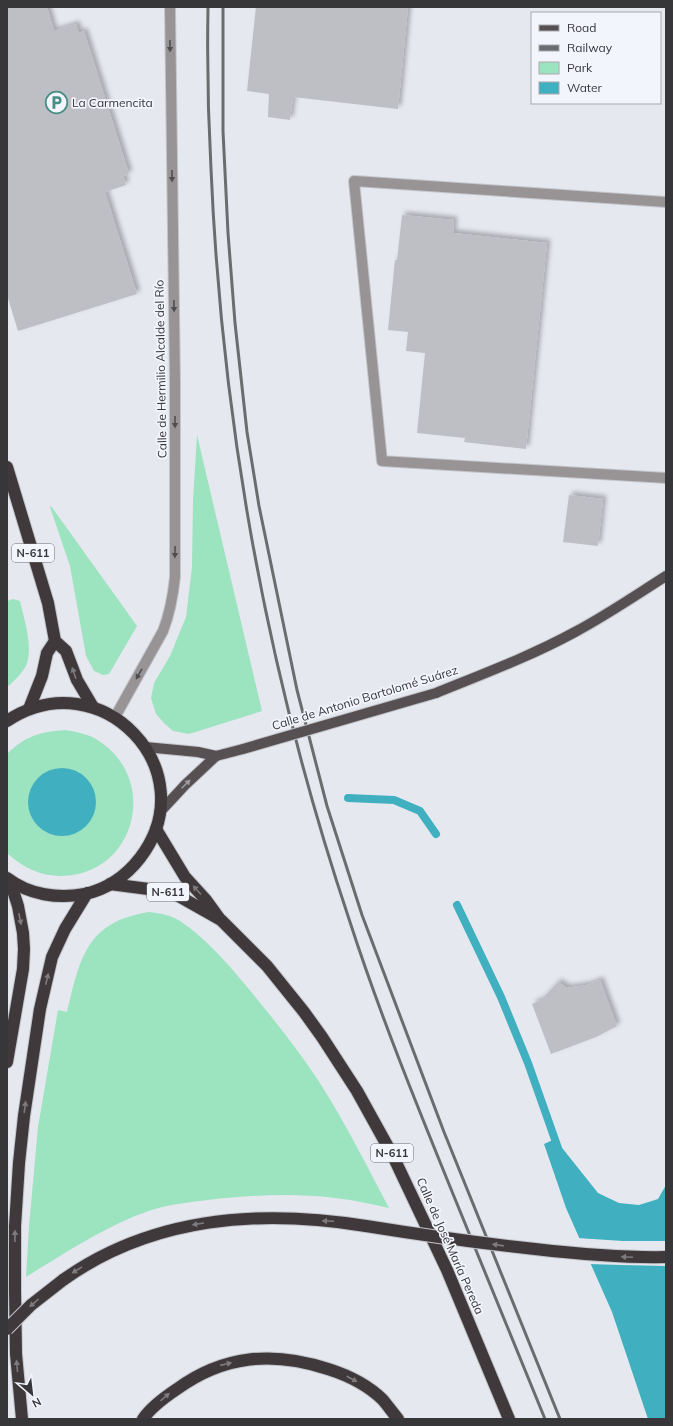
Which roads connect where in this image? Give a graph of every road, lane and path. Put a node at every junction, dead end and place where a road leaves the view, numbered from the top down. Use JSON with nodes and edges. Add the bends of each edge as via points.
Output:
{"nodes":[{"id":1,"x":170,"y":7,"type":"edge"},
{"id":2,"x":666,"y":202,"type":"edge"},
{"id":3,"x":7,"y":467,"type":"edge"},
{"id":4,"x":666,"y":478,"type":"edge"},
{"id":5,"x":666,"y":576,"type":"edge"},
{"id":6,"x":55,"y":641,"type":"junction"},
{"id":7,"x":93,"y":707,"type":"junction"},
{"id":8,"x":28,"y":709,"type":"junction"},
{"id":9,"x":115,"y":717,"type":"junction"},
{"id":10,"x":7,"y":721,"type":"edge"},
{"id":11,"x":145,"y":747,"type":"junction"},
{"id":12,"x":216,"y":756,"type":"junction"},
{"id":13,"x":159,"y":813,"type":"junction"},
{"id":14,"x":156,"y":829,"type":"junction"},
{"id":15,"x":9,"y":880,"type":"edge"},
{"id":16,"x":110,"y":884,"type":"junction"},
{"id":17,"x":87,"y":893,"type":"junction"},
{"id":18,"x":221,"y":920,"type":"junction"},
{"id":19,"x":7,"y":1062,"type":"edge"},
{"id":20,"x":666,"y":1257,"type":"edge"},
{"id":21,"x":7,"y":1329,"type":"edge"},
{"id":22,"x":22,"y":1419,"type":"edge"},
{"id":23,"x":143,"y":1419,"type":"edge"},
{"id":24,"x":398,"y":1419,"type":"edge"},
{"id":25,"x":509,"y":1419,"type":"edge"}],
"edges":[{"from":1,"to":9,"type":"street","name":"Calle de Hermilio Alcalde del Río","one_way":true,"via":[[175,577],[170,611],[163,631]]},
{"from":2,"to":4,"type":"street","via":[[354,181],[382,461]]},
{"from":3,"to":6,"type":"highway","number":"N-611","via":[[48,602]]},
{"from":5,"to":12,"type":"main road","name":"Calle de Antonio Bartolomé Suárez","bridge":true,"via":[[576,632],[510,664],[436,693]]},
{"from":7,"to":6,"type":"highway","one_way":true,"via":[[77,680],[66,651]]},
{"from":6,"to":8,"type":"highway","via":[[46,653],[42,676]]},
{"from":7,"to":8,"type":"highway","number":"N-611","via":[[54,703]]},
{"from":7,"to":9,"type":"highway","number":"N-611"},
{"from":8,"to":10,"type":"highway","number":"N-611"},
{"from":9,"to":11,"type":"highway","number":"N-611","via":[[132,730]]},
{"from":11,"to":12,"type":"main road","name":"Calle de Antonio Bartolomé Suárez"},
{"from":11,"to":13,"type":"highway","number":"N-611","via":[[157,774],[160,793]]},
{"from":13,"to":12,"type":"main road","name":"Calle de Antonio Bartolomé Suárez","one_way":true},
{"from":13,"to":14,"type":"highway","number":"N-611"},
{"from":14,"to":16,"type":"highway","number":"N-611","via":[[147,848],[134,865]]},
{"from":18,"to":14,"type":"highway","name":"Calle de José María Pereda","number":"N-611","one_way":true,"via":[[185,877]]},
{"from":15,"to":17,"type":"highway","number":"N-611","via":[[47,895],[74,896]]},
{"from":15,"to":19,"type":"highway","one_way":true,"via":[[18,906],[24,949]]},
{"from":16,"to":17,"type":"highway","number":"N-611"},
{"from":16,"to":18,"type":"highway","name":"Calle de José María Pereda","number":"N-611","via":[[175,894]]},
{"from":22,"to":17,"type":"highway","one_way":true,"via":[[16,1354],[15,1226],[24,1116],[40,1009],[52,957],[65,929]]},
{"from":18,"to":25,"type":"highway","name":"Calle de José María Pereda","number":"N-611","via":[[267,966],[304,1012],[374,1119],[447,1270]]},
{"from":20,"to":21,"type":"highway","one_way":true,"bridge":true,"via":[[587,1255],[505,1246],[334,1221],[282,1219],[197,1224],[129,1243],[110,1252],[63,1280],[31,1305]]},
{"from":23,"to":24,"type":"highway","one_way":true,"via":[[167,1395],[190,1379],[217,1366],[275,1357],[308,1362],[364,1385],[383,1400]]}]}
